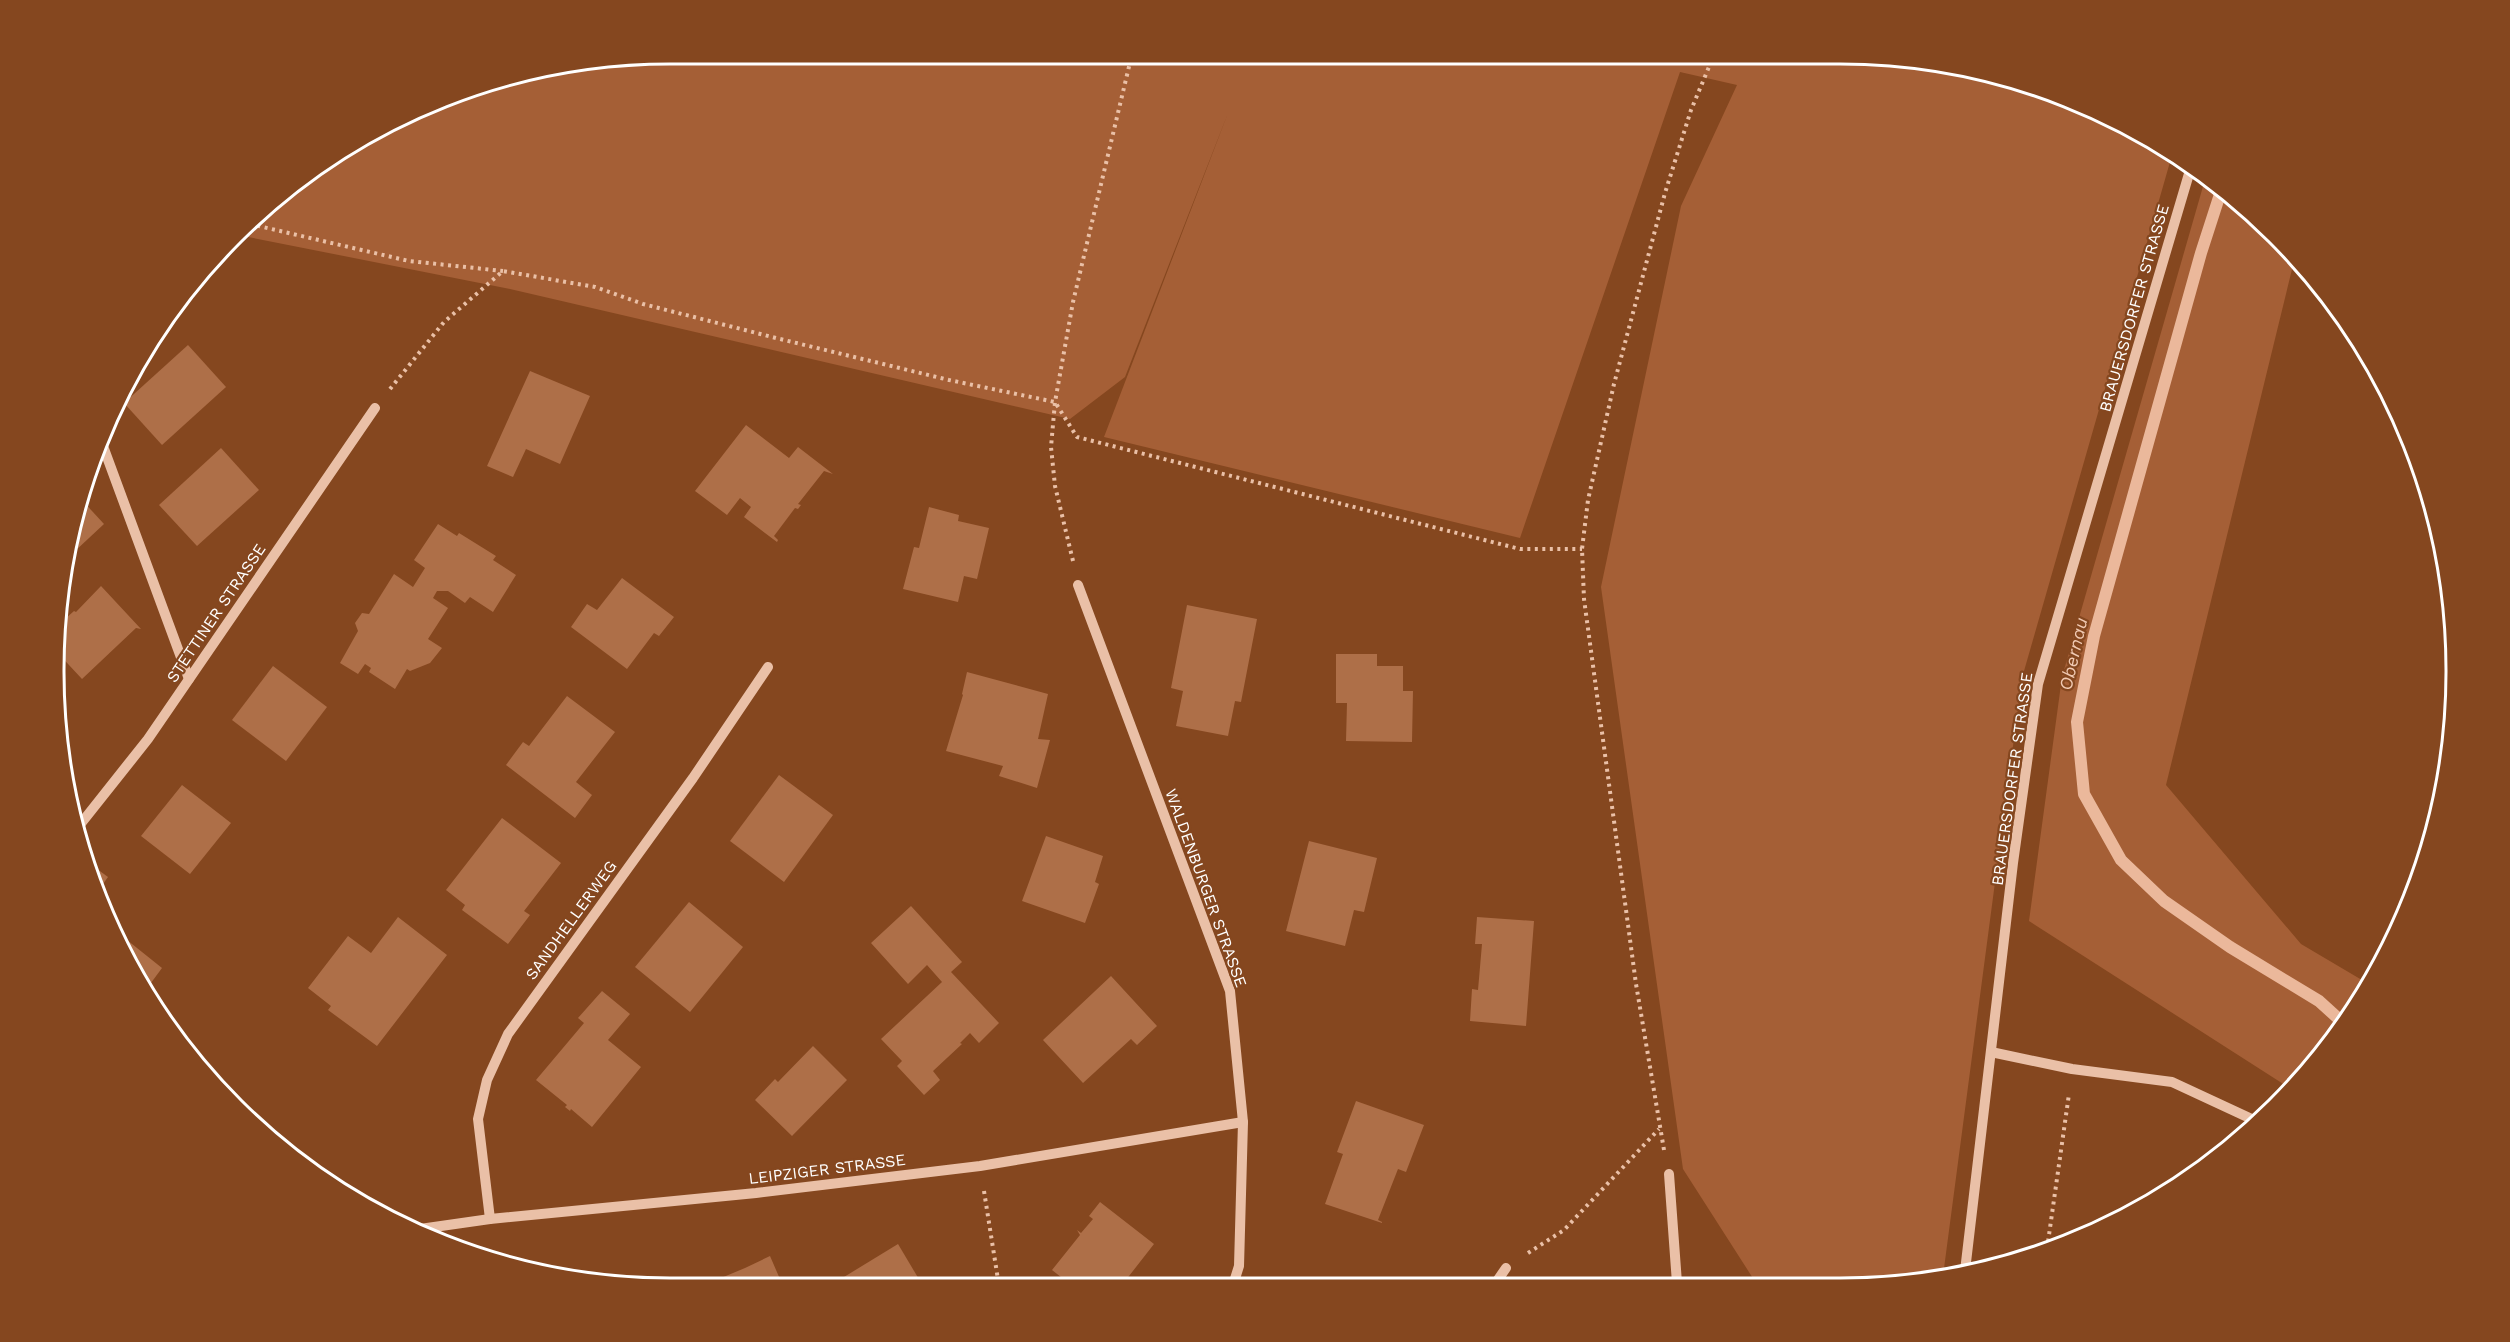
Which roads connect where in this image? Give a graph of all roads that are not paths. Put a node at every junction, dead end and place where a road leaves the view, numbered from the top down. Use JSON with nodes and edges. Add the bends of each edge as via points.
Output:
{"nodes":[{"id":1,"x":2188,"y":176,"type":"edge"},
{"id":2,"x":375,"y":408,"type":"road end"},
{"id":3,"x":106,"y":453,"type":"edge"},
{"id":4,"x":1078,"y":585,"type":"road end"},
{"id":5,"x":768,"y":667,"type":"dead end"},
{"id":6,"x":189,"y":679,"type":"junction"},
{"id":7,"x":83,"y":821,"type":"edge"},
{"id":8,"x":1991,"y":1052,"type":"junction"},
{"id":9,"x":2249,"y":1118,"type":"edge"},
{"id":10,"x":1243,"y":1122,"type":"junction"},
{"id":11,"x":1669,"y":1174,"type":"road end"},
{"id":12,"x":490,"y":1219,"type":"junction"},
{"id":13,"x":431,"y":1227,"type":"edge"},
{"id":14,"x":1966,"y":1264,"type":"edge"},
{"id":15,"x":1506,"y":1268,"type":"road end"},
{"id":16,"x":1236,"y":1277,"type":"edge"},
{"id":17,"x":1500,"y":1277,"type":"edge"},
{"id":18,"x":1677,"y":1277,"type":"edge"}],
"edges":[{"from":1,"to":8,"type":"street","name":"BRAUERSDORFER STRASSE","via":[[2038,684]]},
{"from":2,"to":6,"type":"street","name":"STETTINER STRASSE"},
{"from":3,"to":6,"type":"street"},
{"from":4,"to":10,"type":"street","name":"WALDENBURGER STRASSE","via":[[1230,991]]},
{"from":5,"to":12,"type":"street","name":"SANDHELLERWEG","via":[[508,1034],[487,1080],[478,1119]]},
{"from":6,"to":7,"type":"street","name":"STETTINER STRASSE","via":[[148,739]]},
{"from":8,"to":9,"type":"street","via":[[2072,1069],[2172,1082]]},
{"from":8,"to":14,"type":"street","name":"BRAUERSDORFER STRASSE"},
{"from":10,"to":12,"type":"street","name":"LEIPZIGER STRASSE","via":[[980,1166]]},
{"from":10,"to":16,"type":"street","name":"WALDENBURGER STRASSE"},
{"from":11,"to":18,"type":"street"},
{"from":12,"to":13,"type":"street","name":"LEIPZIGER STRASSE"},
{"from":15,"to":17,"type":"street"}]}
